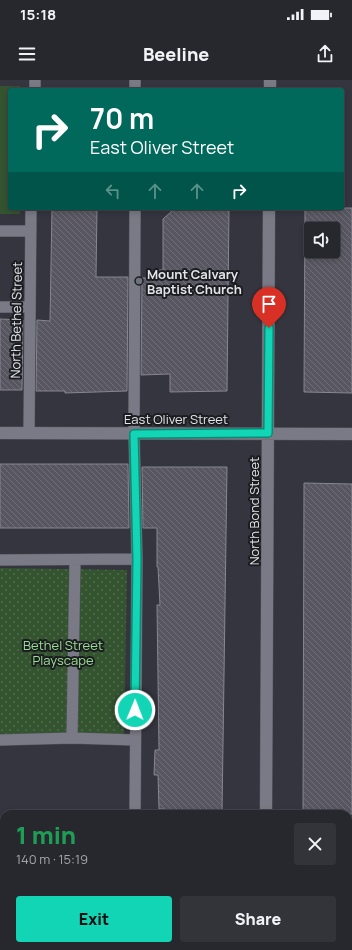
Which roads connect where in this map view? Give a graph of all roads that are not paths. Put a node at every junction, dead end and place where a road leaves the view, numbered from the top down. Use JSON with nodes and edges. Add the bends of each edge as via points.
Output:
{"nodes":[{"id":1,"x":31,"y":210,"type":"edge"},
{"id":2,"x":135,"y":210,"type":"edge"},
{"id":3,"x":269,"y":210,"type":"edge"},
{"id":4,"x":0,"y":231,"type":"edge"},
{"id":5,"x":31,"y":231,"type":"junction"},
{"id":6,"x":0,"y":307,"type":"edge"},
{"id":7,"x":30,"y":307,"type":"junction"},
{"id":8,"x":0,"y":433,"type":"edge"},
{"id":9,"x":29,"y":433,"type":"junction"},
{"id":10,"x":268,"y":433,"type":"junction"},
{"id":11,"x":134,"y":434,"type":"junction"},
{"id":12,"x":352,"y":434,"type":"edge"},
{"id":13,"x":137,"y":559,"type":"junction"},
{"id":14,"x":0,"y":560,"type":"edge"},
{"id":15,"x":74,"y":560,"type":"junction"},
{"id":16,"x":72,"y":738,"type":"junction"},
{"id":17,"x":0,"y":740,"type":"edge"},
{"id":18,"x":135,"y":740,"type":"junction"},
{"id":19,"x":135,"y":810,"type":"edge"},
{"id":20,"x":266,"y":810,"type":"edge"}],
"edges":[{"from":1,"to":5,"type":"lane","name":"North Bethel Street"},
{"from":2,"to":11,"type":"lane"},
{"from":3,"to":10,"type":"street","name":"North Bond Street"},
{"from":4,"to":5,"type":"lane"},
{"from":5,"to":7,"type":"lane","name":"North Bethel Street"},
{"from":6,"to":7,"type":"lane"},
{"from":7,"to":9,"type":"lane","name":"North Bethel Street"},
{"from":8,"to":9,"type":"street","name":"East Oliver Street"},
{"from":9,"to":11,"type":"street","name":"East Oliver Street"},
{"from":10,"to":11,"type":"street","name":"East Oliver Street"},
{"from":10,"to":12,"type":"street","name":"East Oliver Street"},
{"from":10,"to":20,"type":"street","name":"North Bond Street"},
{"from":11,"to":13,"type":"lane"},
{"from":13,"to":15,"type":"lane"},
{"from":13,"to":18,"type":"lane"},
{"from":14,"to":15,"type":"lane"},
{"from":15,"to":16,"type":"lane"},
{"from":16,"to":17,"type":"lane"},
{"from":16,"to":18,"type":"lane"},
{"from":18,"to":19,"type":"lane"}]}
